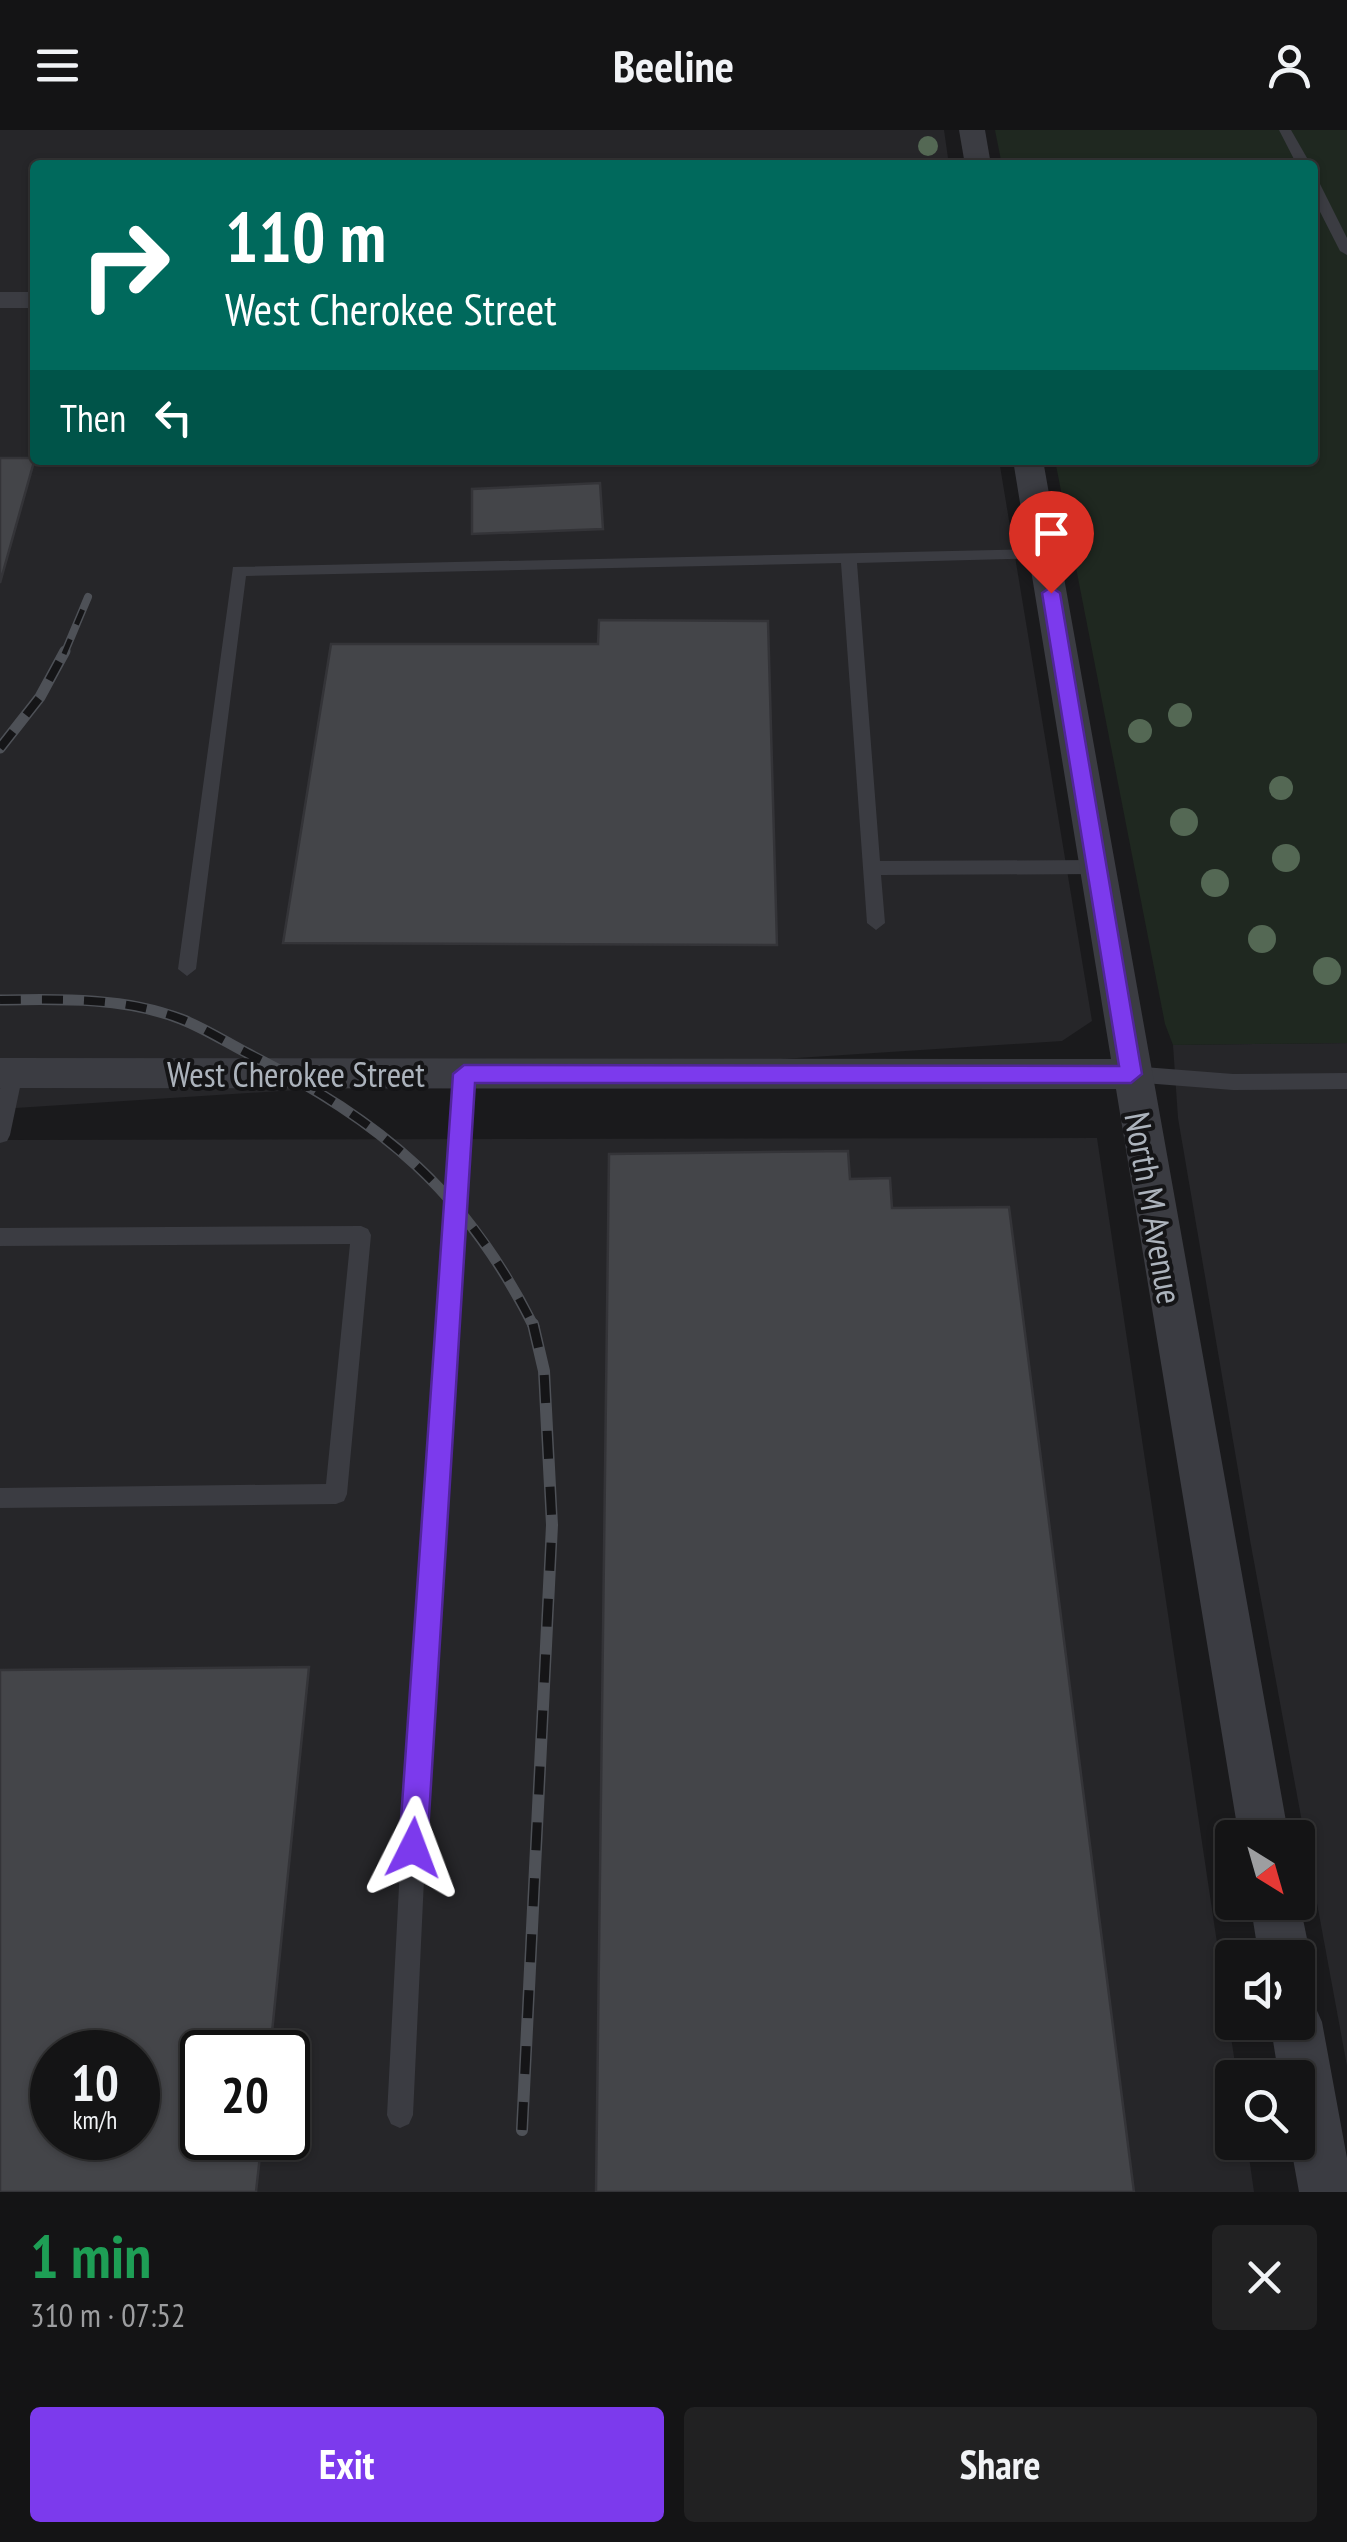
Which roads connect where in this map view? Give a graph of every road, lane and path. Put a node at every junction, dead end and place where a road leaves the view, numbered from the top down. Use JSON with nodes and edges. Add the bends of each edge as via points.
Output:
{"nodes":[{"id":1,"x":972,"y":130,"type":"edge"},
{"id":2,"x":1285,"y":130,"type":"edge"},
{"id":3,"x":977,"y":160,"type":"edge"},
{"id":4,"x":1301,"y":160,"type":"edge"},
{"id":5,"x":1318,"y":194,"type":"edge"},
{"id":6,"x":1347,"y":251,"type":"edge"},
{"id":7,"x":0,"y":300,"type":"edge"},
{"id":8,"x":30,"y":300,"type":"edge"},
{"id":9,"x":1029,"y":465,"type":"edge"},
{"id":10,"x":1044,"y":554,"type":"junction"},
{"id":11,"x":848,"y":558,"type":"junction"},
{"id":12,"x":1098,"y":867,"type":"junction"},
{"id":13,"x":872,"y":868,"type":"junction"},
{"id":14,"x":876,"y":924,"type":"dead end"},
{"id":15,"x":188,"y":969,"type":"dead end"},
{"id":16,"x":7,"y":1074,"type":"edge"},
{"id":17,"x":464,"y":1074,"type":"junction"},
{"id":18,"x":1131,"y":1074,"type":"junction"},
{"id":19,"x":1347,"y":1081,"type":"edge"},
{"id":20,"x":0,"y":1135,"type":"edge"},
{"id":21,"x":0,"y":1238,"type":"edge"},
{"id":22,"x":0,"y":1498,"type":"edge"},
{"id":23,"x":1261,"y":1820,"type":"edge"},
{"id":24,"x":1299,"y":2040,"type":"edge"},
{"id":25,"x":400,"y":2114,"type":"dead end"},
{"id":26,"x":1326,"y":2192,"type":"edge"}],
"edges":[{"from":1,"to":3,"type":"street"},
{"from":2,"to":4,"type":"lane"},
{"from":5,"to":6,"type":"lane"},
{"from":7,"to":8,"type":"street"},
{"from":9,"to":10,"type":"street","name":"North M Avenue"},
{"from":10,"to":11,"type":"lane"},
{"from":10,"to":12,"type":"street","name":"North M Avenue"},
{"from":11,"to":13,"type":"lane"},
{"from":11,"to":15,"type":"lane","via":[[238,571]]},
{"from":12,"to":13,"type":"lane"},
{"from":12,"to":18,"type":"street","name":"North M Avenue"},
{"from":13,"to":14,"type":"lane"},
{"from":16,"to":17,"type":"street","name":"West Cherokee Street"},
{"from":16,"to":20,"type":"lane"},
{"from":17,"to":18,"type":"street","name":"West Cherokee Street"},
{"from":17,"to":25,"type":"lane"},
{"from":18,"to":19,"type":"lane"},
{"from":18,"to":23,"type":"street","name":"North M Avenue"},
{"from":21,"to":22,"type":"lane","via":[[361,1235],[336,1494]]},
{"from":24,"to":26,"type":"street"}]}
